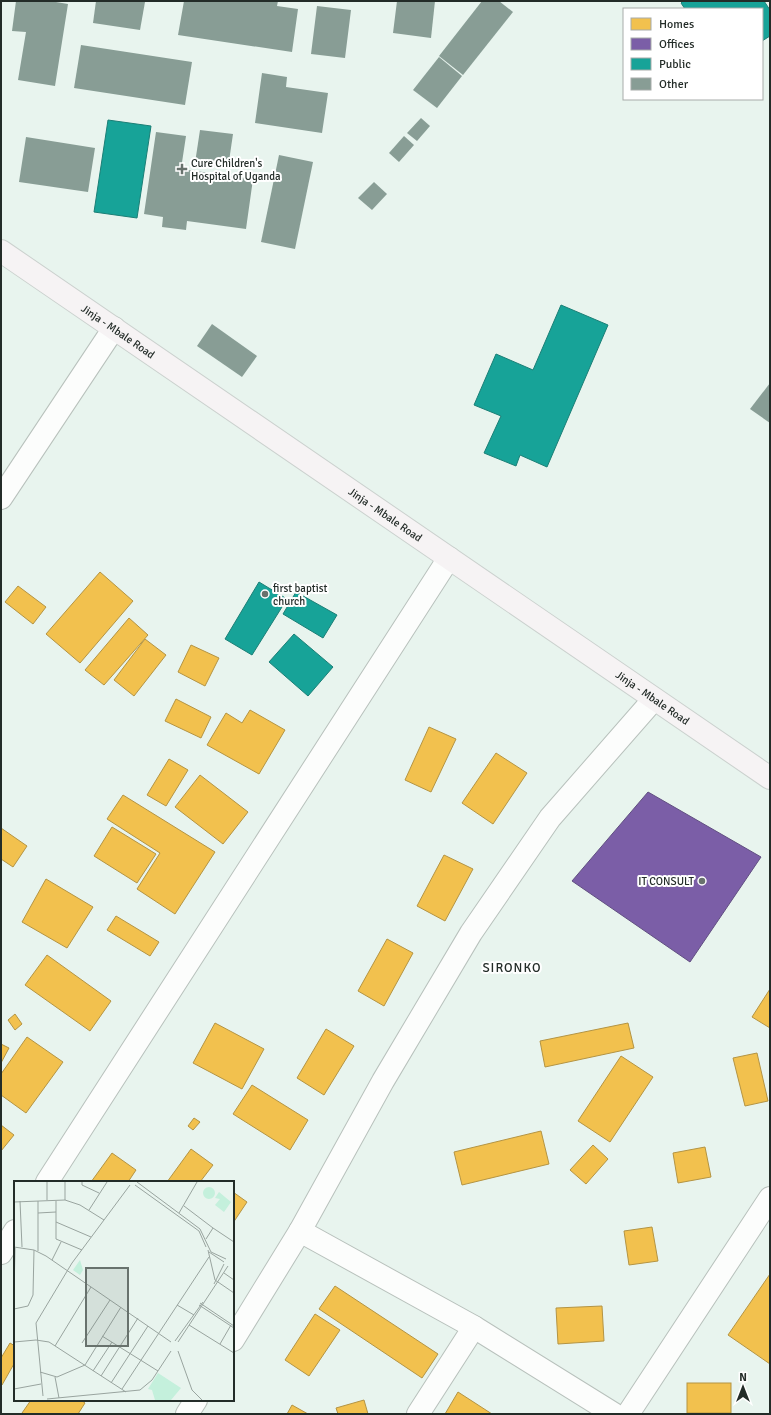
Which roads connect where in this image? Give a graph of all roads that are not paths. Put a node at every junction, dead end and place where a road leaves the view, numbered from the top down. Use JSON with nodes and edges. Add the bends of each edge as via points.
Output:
{"nodes":[{"id":1,"x":1,"y":251,"type":"edge"},
{"id":2,"x":114,"y":328,"type":"junction"},
{"id":3,"x":1,"y":498,"type":"edge"},
{"id":4,"x":449,"y":558,"type":"junction"},
{"id":5,"x":654,"y":699,"type":"junction"},
{"id":6,"x":770,"y":778,"type":"edge"},
{"id":7,"x":48,"y":1181,"type":"edge"},
{"id":8,"x":770,"y":1198,"type":"edge"},
{"id":9,"x":300,"y":1231,"type":"junction"},
{"id":10,"x":14,"y":1233,"type":"edge"},
{"id":11,"x":1,"y":1253,"type":"edge"},
{"id":12,"x":474,"y":1327,"type":"junction"},
{"id":13,"x":234,"y":1338,"type":"edge"},
{"id":14,"x":195,"y":1401,"type":"edge"},
{"id":15,"x":187,"y":1414,"type":"edge"},
{"id":16,"x":418,"y":1414,"type":"edge"},
{"id":17,"x":614,"y":1414,"type":"edge"},
{"id":18,"x":628,"y":1414,"type":"edge"}],
"edges":[{"from":1,"to":2,"type":"main road","name":"Jinja - Mbale Road"},
{"from":2,"to":3,"type":"street"},
{"from":2,"to":4,"type":"main road","name":"Jinja - Mbale Road"},
{"from":4,"to":5,"type":"main road","name":"Jinja - Mbale Road"},
{"from":4,"to":7,"type":"street"},
{"from":5,"to":6,"type":"main road","name":"Jinja - Mbale Road"},
{"from":5,"to":9,"type":"street","via":[[550,818],[471,933],[383,1081]]},
{"from":8,"to":18,"type":"street"},
{"from":9,"to":12,"type":"street"},
{"from":9,"to":13,"type":"street"},
{"from":10,"to":11,"type":"street"},
{"from":12,"to":16,"type":"street"},
{"from":12,"to":17,"type":"street"},
{"from":14,"to":15,"type":"street"}]}
